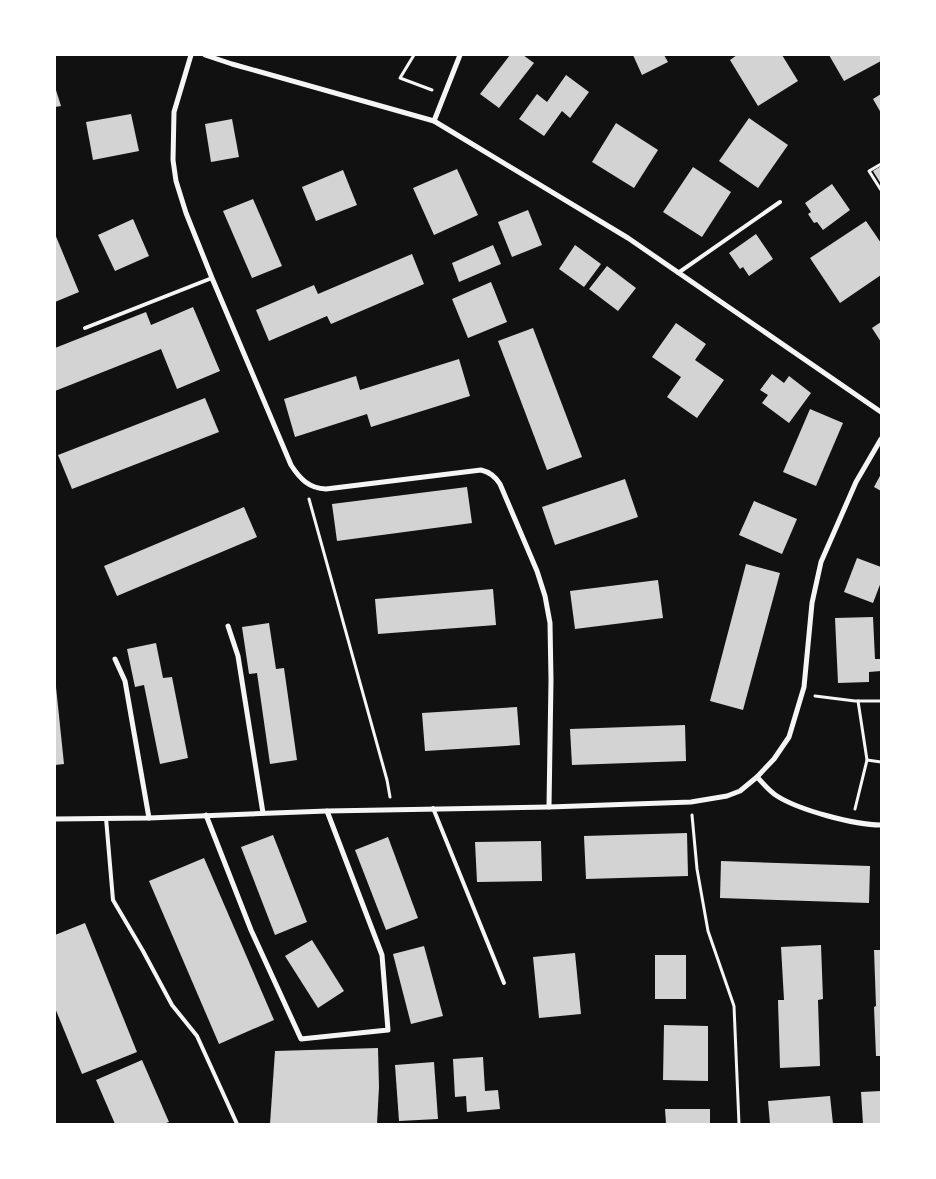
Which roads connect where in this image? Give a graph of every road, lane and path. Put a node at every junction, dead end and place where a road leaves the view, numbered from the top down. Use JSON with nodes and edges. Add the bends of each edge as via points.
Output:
{"nodes":[{"id":1,"x":191,"y":55,"type":"edge"},
{"id":2,"x":205,"y":55,"type":"edge"},
{"id":3,"x":414,"y":55,"type":"edge"},
{"id":4,"x":460,"y":55,"type":"edge"},
{"id":5,"x":444,"y":94,"type":"junction"},
{"id":6,"x":434,"y":121,"type":"junction"},
{"id":7,"x":881,"y":164,"type":"edge"},
{"id":8,"x":881,"y":190,"type":"edge"},
{"id":9,"x":780,"y":202,"type":"dead end"},
{"id":10,"x":678,"y":273,"type":"junction"},
{"id":11,"x":212,"y":278,"type":"junction"},
{"id":12,"x":84,"y":328,"type":"dead end"},
{"id":13,"x":881,"y":412,"type":"edge"},
{"id":14,"x":881,"y":439,"type":"edge"},
{"id":15,"x":304,"y":482,"type":"junction"},
{"id":16,"x":228,"y":626,"type":"dead end"},
{"id":17,"x":115,"y":659,"type":"dead end"},
{"id":18,"x":803,"y":694,"type":"junction"},
{"id":19,"x":858,"y":701,"type":"junction"},
{"id":20,"x":881,"y":701,"type":"edge"},
{"id":21,"x":867,"y":760,"type":"junction"},
{"id":22,"x":881,"y":762,"type":"edge"},
{"id":23,"x":757,"y":777,"type":"junction"},
{"id":24,"x":691,"y":802,"type":"junction"},
{"id":25,"x":549,"y":807,"type":"junction"},
{"id":26,"x":432,"y":808,"type":"junction"},
{"id":27,"x":392,"y":810,"type":"junction"},
{"id":28,"x":327,"y":811,"type":"junction"},
{"id":29,"x":263,"y":813,"type":"junction"},
{"id":30,"x":206,"y":815,"type":"junction"},
{"id":31,"x":106,"y":818,"type":"junction"},
{"id":32,"x":149,"y":818,"type":"junction"},
{"id":33,"x":55,"y":820,"type":"edge"},
{"id":34,"x":852,"y":821,"type":"junction"},
{"id":35,"x":881,"y":825,"type":"edge"},
{"id":36,"x":504,"y":983,"type":"dead end"},
{"id":37,"x":237,"y":1124,"type":"edge"},
{"id":38,"x":739,"y":1124,"type":"edge"}],
"edges":[{"from":1,"to":11,"type":"street","via":[[174,112],[172,160],[186,213]]},
{"from":2,"to":6,"type":"street"},
{"from":3,"to":5,"type":"path","via":[[400,78]]},
{"from":4,"to":5,"type":"street"},
{"from":5,"to":6,"type":"street"},
{"from":6,"to":10,"type":"street","via":[[628,238]]},
{"from":7,"to":8,"type":"path","via":[[869,171]]},
{"from":9,"to":10,"type":"lane"},
{"from":10,"to":13,"type":"street"},
{"from":11,"to":12,"type":"lane"},
{"from":11,"to":15,"type":"street","via":[[291,465]]},
{"from":14,"to":18,"type":"street","via":[[856,482],[821,562],[812,603]]},
{"from":15,"to":25,"type":"street","via":[[326,489],[480,470],[495,477],[537,571],[550,623]]},
{"from":15,"to":27,"type":"path","via":[[387,780]]},
{"from":16,"to":29,"type":"street","via":[[238,656]]},
{"from":17,"to":32,"type":"street","via":[[125,681]]},
{"from":18,"to":19,"type":"path"},
{"from":18,"to":23,"type":"street","via":[[789,737]]},
{"from":19,"to":20,"type":"path"},
{"from":19,"to":21,"type":"path"},
{"from":21,"to":22,"type":"path"},
{"from":21,"to":34,"type":"path"},
{"from":23,"to":24,"type":"street","via":[[740,791],[727,796]]},
{"from":23,"to":34,"type":"street","via":[[775,795],[800,807]]},
{"from":24,"to":25,"type":"street"},
{"from":24,"to":38,"type":"path","via":[[697,869],[708,931],[734,1006]]},
{"from":25,"to":26,"type":"street"},
{"from":26,"to":27,"type":"street"},
{"from":26,"to":36,"type":"lane"},
{"from":27,"to":28,"type":"street"},
{"from":28,"to":29,"type":"street"},
{"from":28,"to":30,"type":"street","via":[[382,955],[388,1030],[301,1039],[251,930]]},
{"from":29,"to":30,"type":"street"},
{"from":30,"to":32,"type":"street"},
{"from":31,"to":32,"type":"street"},
{"from":31,"to":33,"type":"street"},
{"from":31,"to":37,"type":"lane","via":[[113,900],[172,1005],[197,1036]]},
{"from":34,"to":35,"type":"street"}]}
